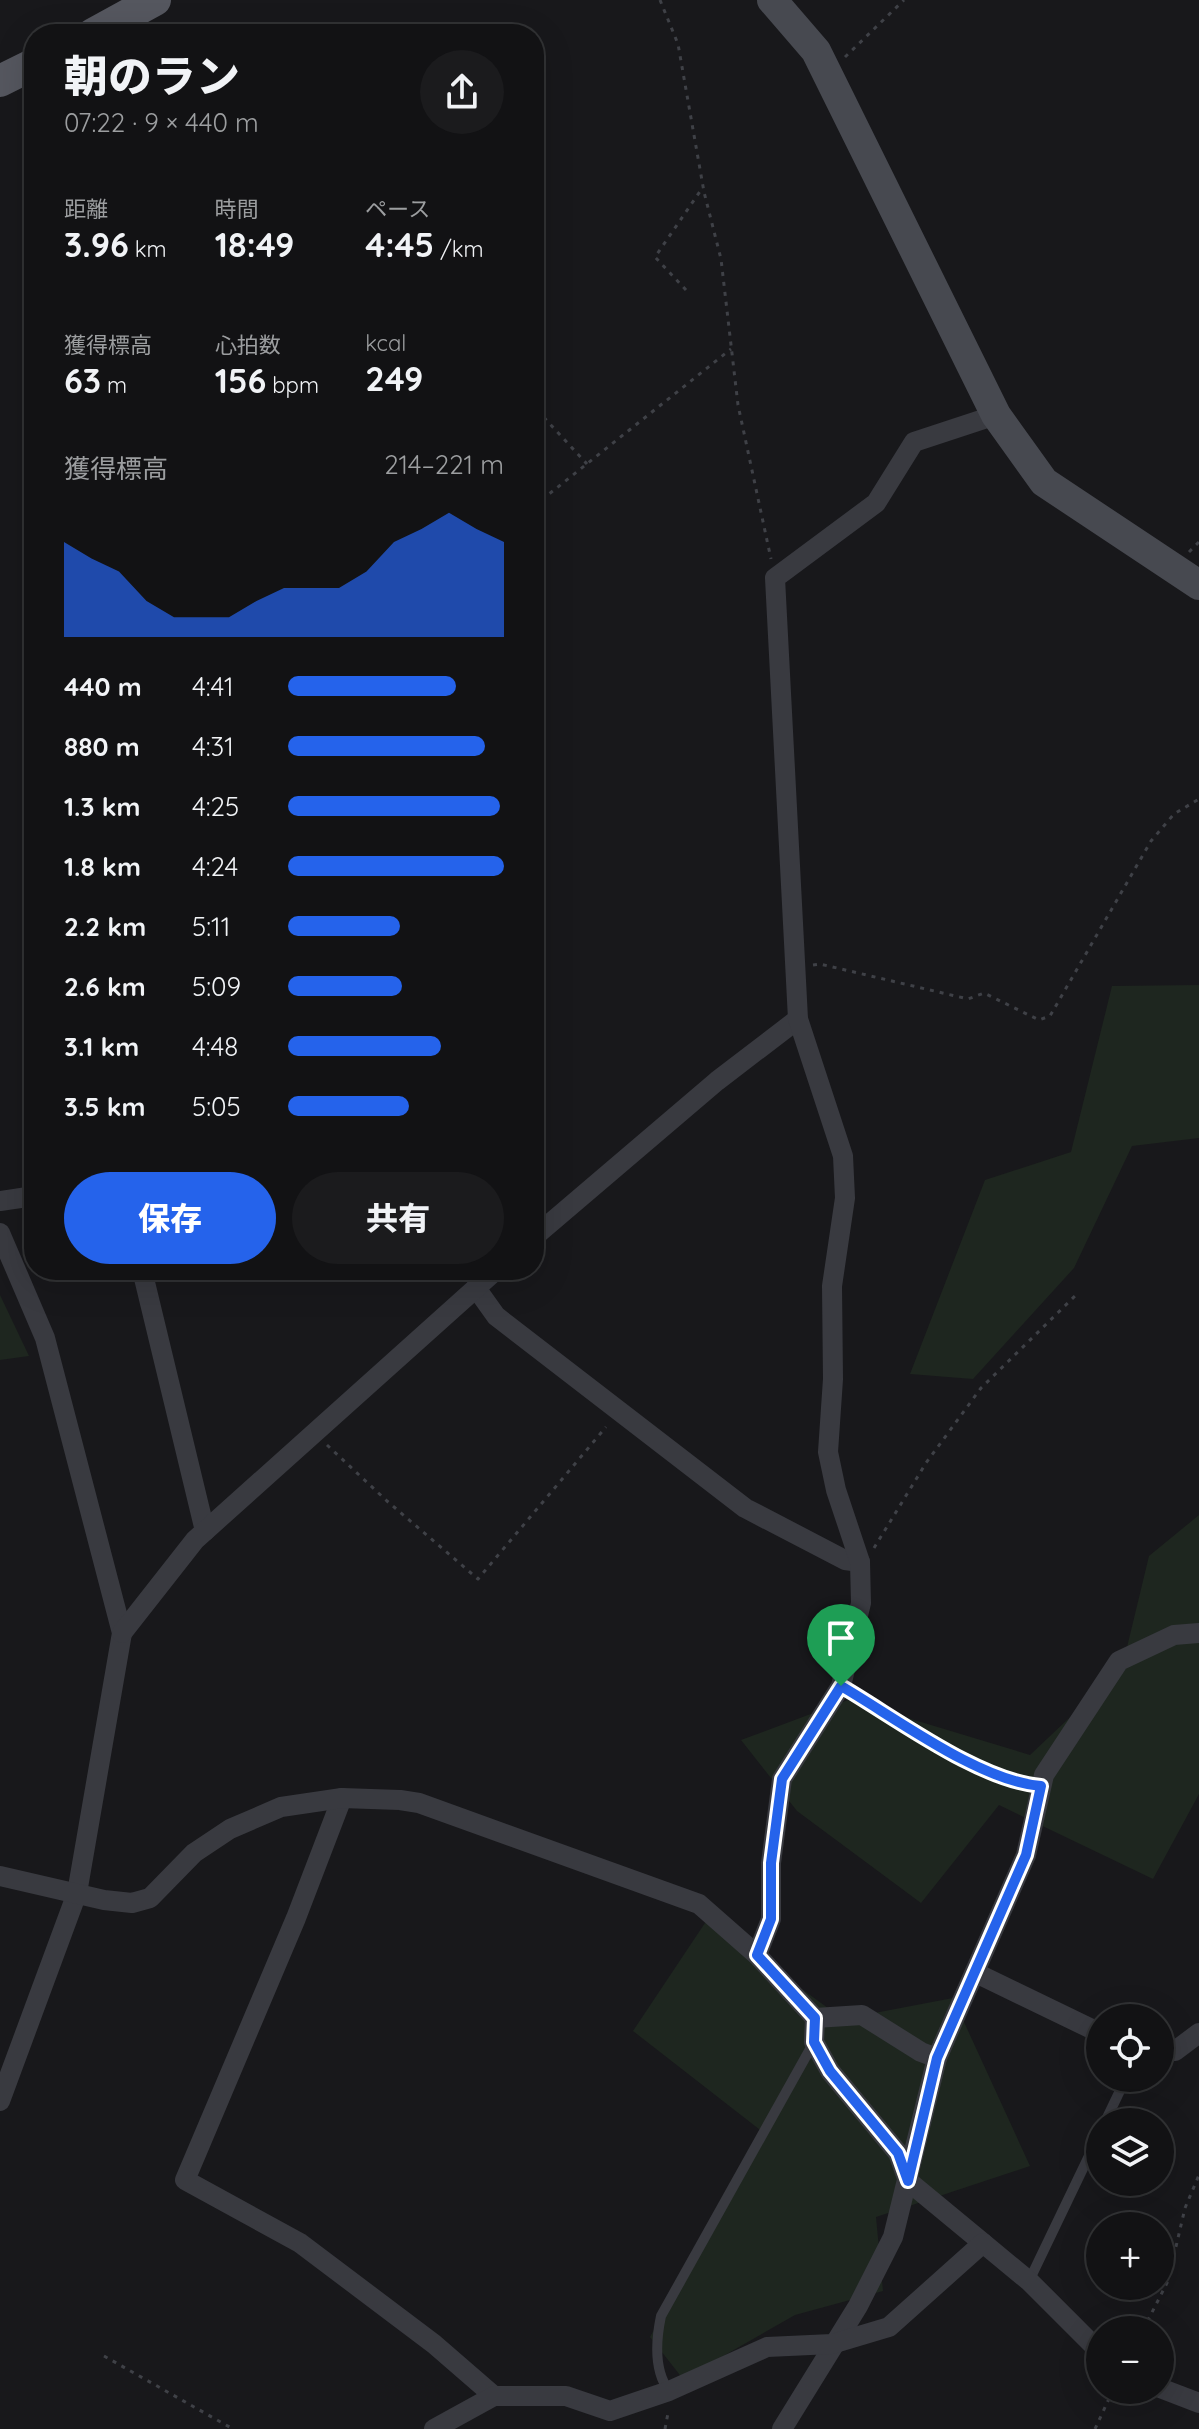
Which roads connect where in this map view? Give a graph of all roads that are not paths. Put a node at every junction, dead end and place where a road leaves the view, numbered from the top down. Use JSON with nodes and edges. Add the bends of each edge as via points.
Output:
{"nodes":[{"id":1,"x":155,"y":0,"type":"edge"},
{"id":2,"x":772,"y":0,"type":"edge"},
{"id":3,"x":111,"y":24,"type":"edge"},
{"id":4,"x":24,"y":69,"type":"edge"},
{"id":5,"x":0,"y":81,"type":"edge"},
{"id":6,"x":996,"y":415,"type":"junction"},
{"id":7,"x":1199,"y":585,"type":"edge"},
{"id":8,"x":798,"y":1019,"type":"junction"},
{"id":9,"x":24,"y":1197,"type":"edge"},
{"id":10,"x":0,"y":1201,"type":"edge"},
{"id":11,"x":544,"y":1228,"type":"edge"},
{"id":12,"x":0,"y":1233,"type":"edge"},
{"id":13,"x":144,"y":1280,"type":"edge"},
{"id":14,"x":485,"y":1280,"type":"edge"},
{"id":15,"x":476,"y":1288,"type":"junction"},
{"id":16,"x":205,"y":1531,"type":"junction"},
{"id":17,"x":860,"y":1562,"type":"junction"},
{"id":18,"x":122,"y":1633,"type":"junction"},
{"id":19,"x":1199,"y":1633,"type":"edge"},
{"id":20,"x":342,"y":1798,"type":"junction"},
{"id":21,"x":0,"y":1876,"type":"edge"},
{"id":22,"x":77,"y":1893,"type":"junction"},
{"id":23,"x":757,"y":1955,"type":"junction"},
{"id":24,"x":976,"y":1973,"type":"junction"},
{"id":25,"x":815,"y":2018,"type":"junction"},
{"id":26,"x":1086,"y":2026,"type":"edge"},
{"id":27,"x":1199,"y":2033,"type":"edge"},
{"id":28,"x":814,"y":2042,"type":"junction"},
{"id":29,"x":1174,"y":2051,"type":"edge"},
{"id":30,"x":937,"y":2058,"type":"junction"},
{"id":31,"x":0,"y":2101,"type":"edge"},
{"id":32,"x":1086,"y":2162,"type":"edge"},
{"id":33,"x":908,"y":2181,"type":"junction"},
{"id":34,"x":983,"y":2243,"type":"junction"},
{"id":35,"x":1029,"y":2281,"type":"junction"},
{"id":36,"x":1086,"y":2338,"type":"edge"},
{"id":37,"x":832,"y":2344,"type":"junction"},
{"id":38,"x":669,"y":2391,"type":"junction"},
{"id":39,"x":1174,"y":2393,"type":"edge"},
{"id":40,"x":494,"y":2396,"type":"junction"},
{"id":41,"x":1199,"y":2403,"type":"edge"},
{"id":42,"x":434,"y":2429,"type":"edge"},
{"id":43,"x":782,"y":2429,"type":"edge"}],
"edges":[{"from":1,"to":3,"type":"main road"},
{"from":2,"to":6,"type":"street","via":[[816,51]]},
{"from":4,"to":5,"type":"main road"},
{"from":6,"to":7,"type":"street","via":[[1044,482]]},
{"from":6,"to":8,"type":"street","via":[[914,442],[876,503],[775,578]]},
{"from":8,"to":11,"type":"street"},
{"from":8,"to":17,"type":"street","via":[[843,1156],[845,1198],[832,1286],[828,1452]]},
{"from":9,"to":10,"type":"street"},
{"from":12,"to":18,"type":"street","via":[[45,1338]]},
{"from":13,"to":16,"type":"street"},
{"from":14,"to":15,"type":"street"},
{"from":15,"to":16,"type":"street"},
{"from":15,"to":17,"type":"street","via":[[496,1316],[745,1508],[845,1560]]},
{"from":16,"to":18,"type":"street"},
{"from":17,"to":23,"type":"street","via":[[861,1603],[841,1686],[782,1779],[771,1863],[771,1919]]},
{"from":18,"to":22,"type":"street"},
{"from":19,"to":24,"type":"street","via":[[1174,1635],[1119,1661],[1044,1775],[1026,1855]]},
{"from":20,"to":22,"type":"street","via":[[281,1807],[230,1829],[194,1853],[150,1898],[132,1903]]},
{"from":20,"to":23,"type":"street","via":[[419,1803],[699,1904]]},
{"from":20,"to":40,"type":"street","via":[[185,2180],[300,2243]]},
{"from":21,"to":22,"type":"street"},
{"from":22,"to":31,"type":"street"},
{"from":23,"to":25,"type":"street"},
{"from":24,"to":26,"type":"street"},
{"from":24,"to":30,"type":"street"},
{"from":25,"to":28,"type":"street"},
{"from":25,"to":30,"type":"street","via":[[862,2015]]},
{"from":27,"to":29,"type":"street"},
{"from":28,"to":33,"type":"street","via":[[830,2071],[898,2153]]},
{"from":28,"to":38,"type":"lane","via":[[661,2316],[659,2378]]},
{"from":30,"to":33,"type":"street"},
{"from":32,"to":35,"type":"lane"},
{"from":33,"to":34,"type":"street"},
{"from":33,"to":37,"type":"street","via":[[893,2237]]},
{"from":34,"to":35,"type":"street"},
{"from":34,"to":37,"type":"street","via":[[889,2327]]},
{"from":35,"to":36,"type":"street"},
{"from":37,"to":38,"type":"street","via":[[767,2347]]},
{"from":37,"to":43,"type":"street"},
{"from":38,"to":40,"type":"street","via":[[610,2411],[566,2396]]},
{"from":39,"to":41,"type":"street"},
{"from":40,"to":42,"type":"street"}]}
